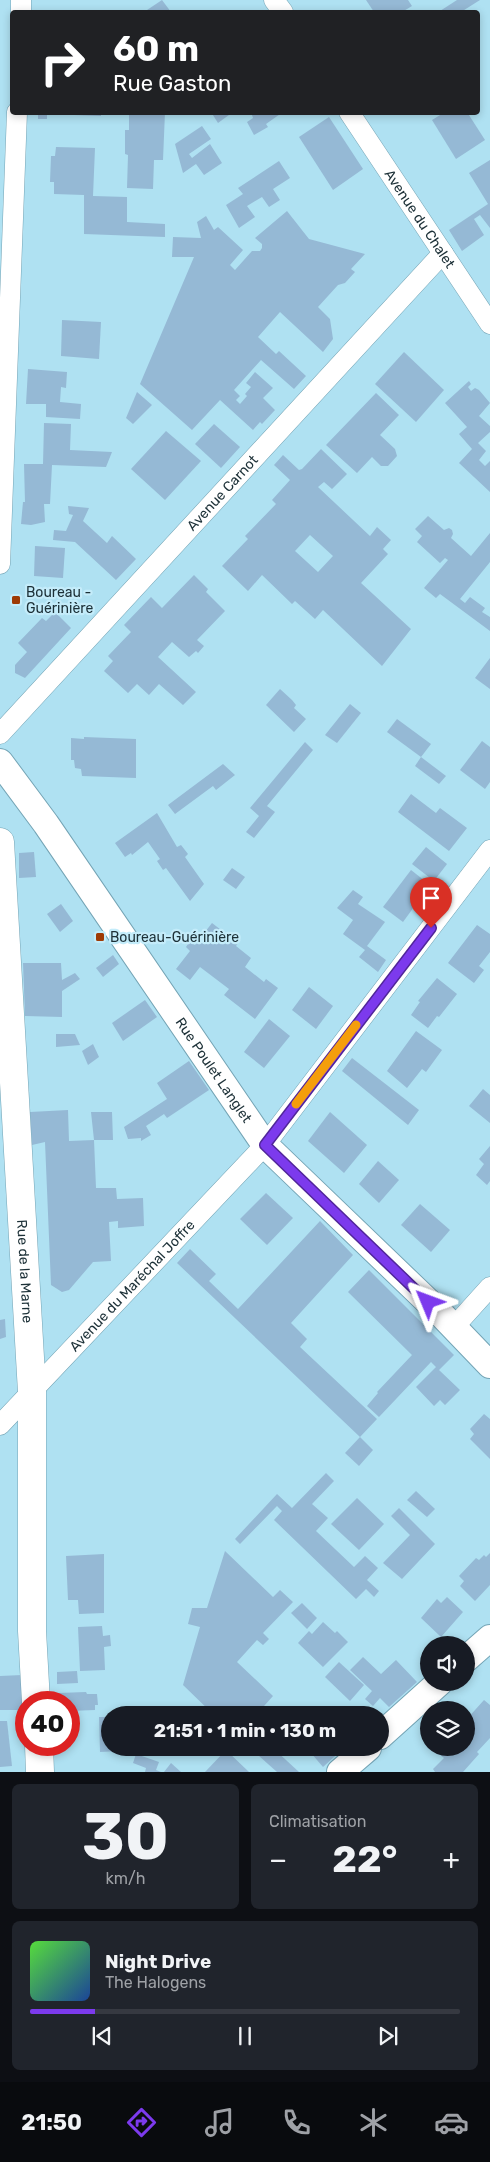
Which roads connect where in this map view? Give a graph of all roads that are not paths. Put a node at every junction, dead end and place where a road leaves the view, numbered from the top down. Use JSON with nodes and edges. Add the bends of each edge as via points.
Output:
{"nodes":[{"id":1,"x":17,"y":115,"type":"edge"},
{"id":2,"x":351,"y":115,"type":"edge"},
{"id":3,"x":443,"y":253,"type":"junction"},
{"id":4,"x":490,"y":324,"type":"edge"},
{"id":5,"x":0,"y":564,"type":"edge"},
{"id":6,"x":0,"y":734,"type":"edge"},
{"id":7,"x":0,"y":762,"type":"edge"},
{"id":8,"x":0,"y":842,"type":"edge"},
{"id":9,"x":490,"y":850,"type":"edge"},
{"id":10,"x":265,"y":1145,"type":"junction"},
{"id":11,"x":490,"y":1287,"type":"edge"},
{"id":12,"x":454,"y":1327,"type":"junction"},
{"id":13,"x":490,"y":1365,"type":"edge"},
{"id":14,"x":32,"y":1392,"type":"junction"},
{"id":15,"x":0,"y":1425,"type":"edge"},
{"id":16,"x":490,"y":1638,"type":"edge"},
{"id":17,"x":475,"y":1651,"type":"edge"},
{"id":18,"x":35,"y":1691,"type":"edge"},
{"id":19,"x":430,"y":1691,"type":"edge"},
{"id":20,"x":389,"y":1728,"type":"edge"},
{"id":21,"x":39,"y":1756,"type":"edge"},
{"id":22,"x":359,"y":1756,"type":"edge"},
{"id":23,"x":40,"y":1772,"type":"edge"},
{"id":24,"x":340,"y":1772,"type":"edge"}],
"edges":[{"from":1,"to":5,"type":"street"},
{"from":2,"to":3,"type":"street","name":"Avenue du Chalet"},
{"from":3,"to":4,"type":"street","name":"Avenue du Chalet"},
{"from":3,"to":6,"type":"street","name":"Avenue Carnot"},
{"from":7,"to":10,"type":"street","name":"Rue Poulet Langlet","via":[[46,824]]},
{"from":8,"to":14,"type":"main road","name":"Rue de la Marne"},
{"from":9,"to":10,"type":"street","name":"Avenue du Maréchal Joffre"},
{"from":10,"to":12,"type":"street","name":"Rue Poulet Langlet"},
{"from":10,"to":14,"type":"street","name":"Avenue du Maréchal Joffre"},
{"from":11,"to":12,"type":"street"},
{"from":12,"to":13,"type":"street","name":"Rue Poulet Langlet"},
{"from":14,"to":15,"type":"street","name":"Avenue du Maréchal Joffre"},
{"from":14,"to":18,"type":"main road","name":"Rue de la Marne","via":[[32,1631]]},
{"from":16,"to":17,"type":"street"},
{"from":19,"to":20,"type":"street"},
{"from":21,"to":23,"type":"main road"},
{"from":22,"to":24,"type":"street"}]}
